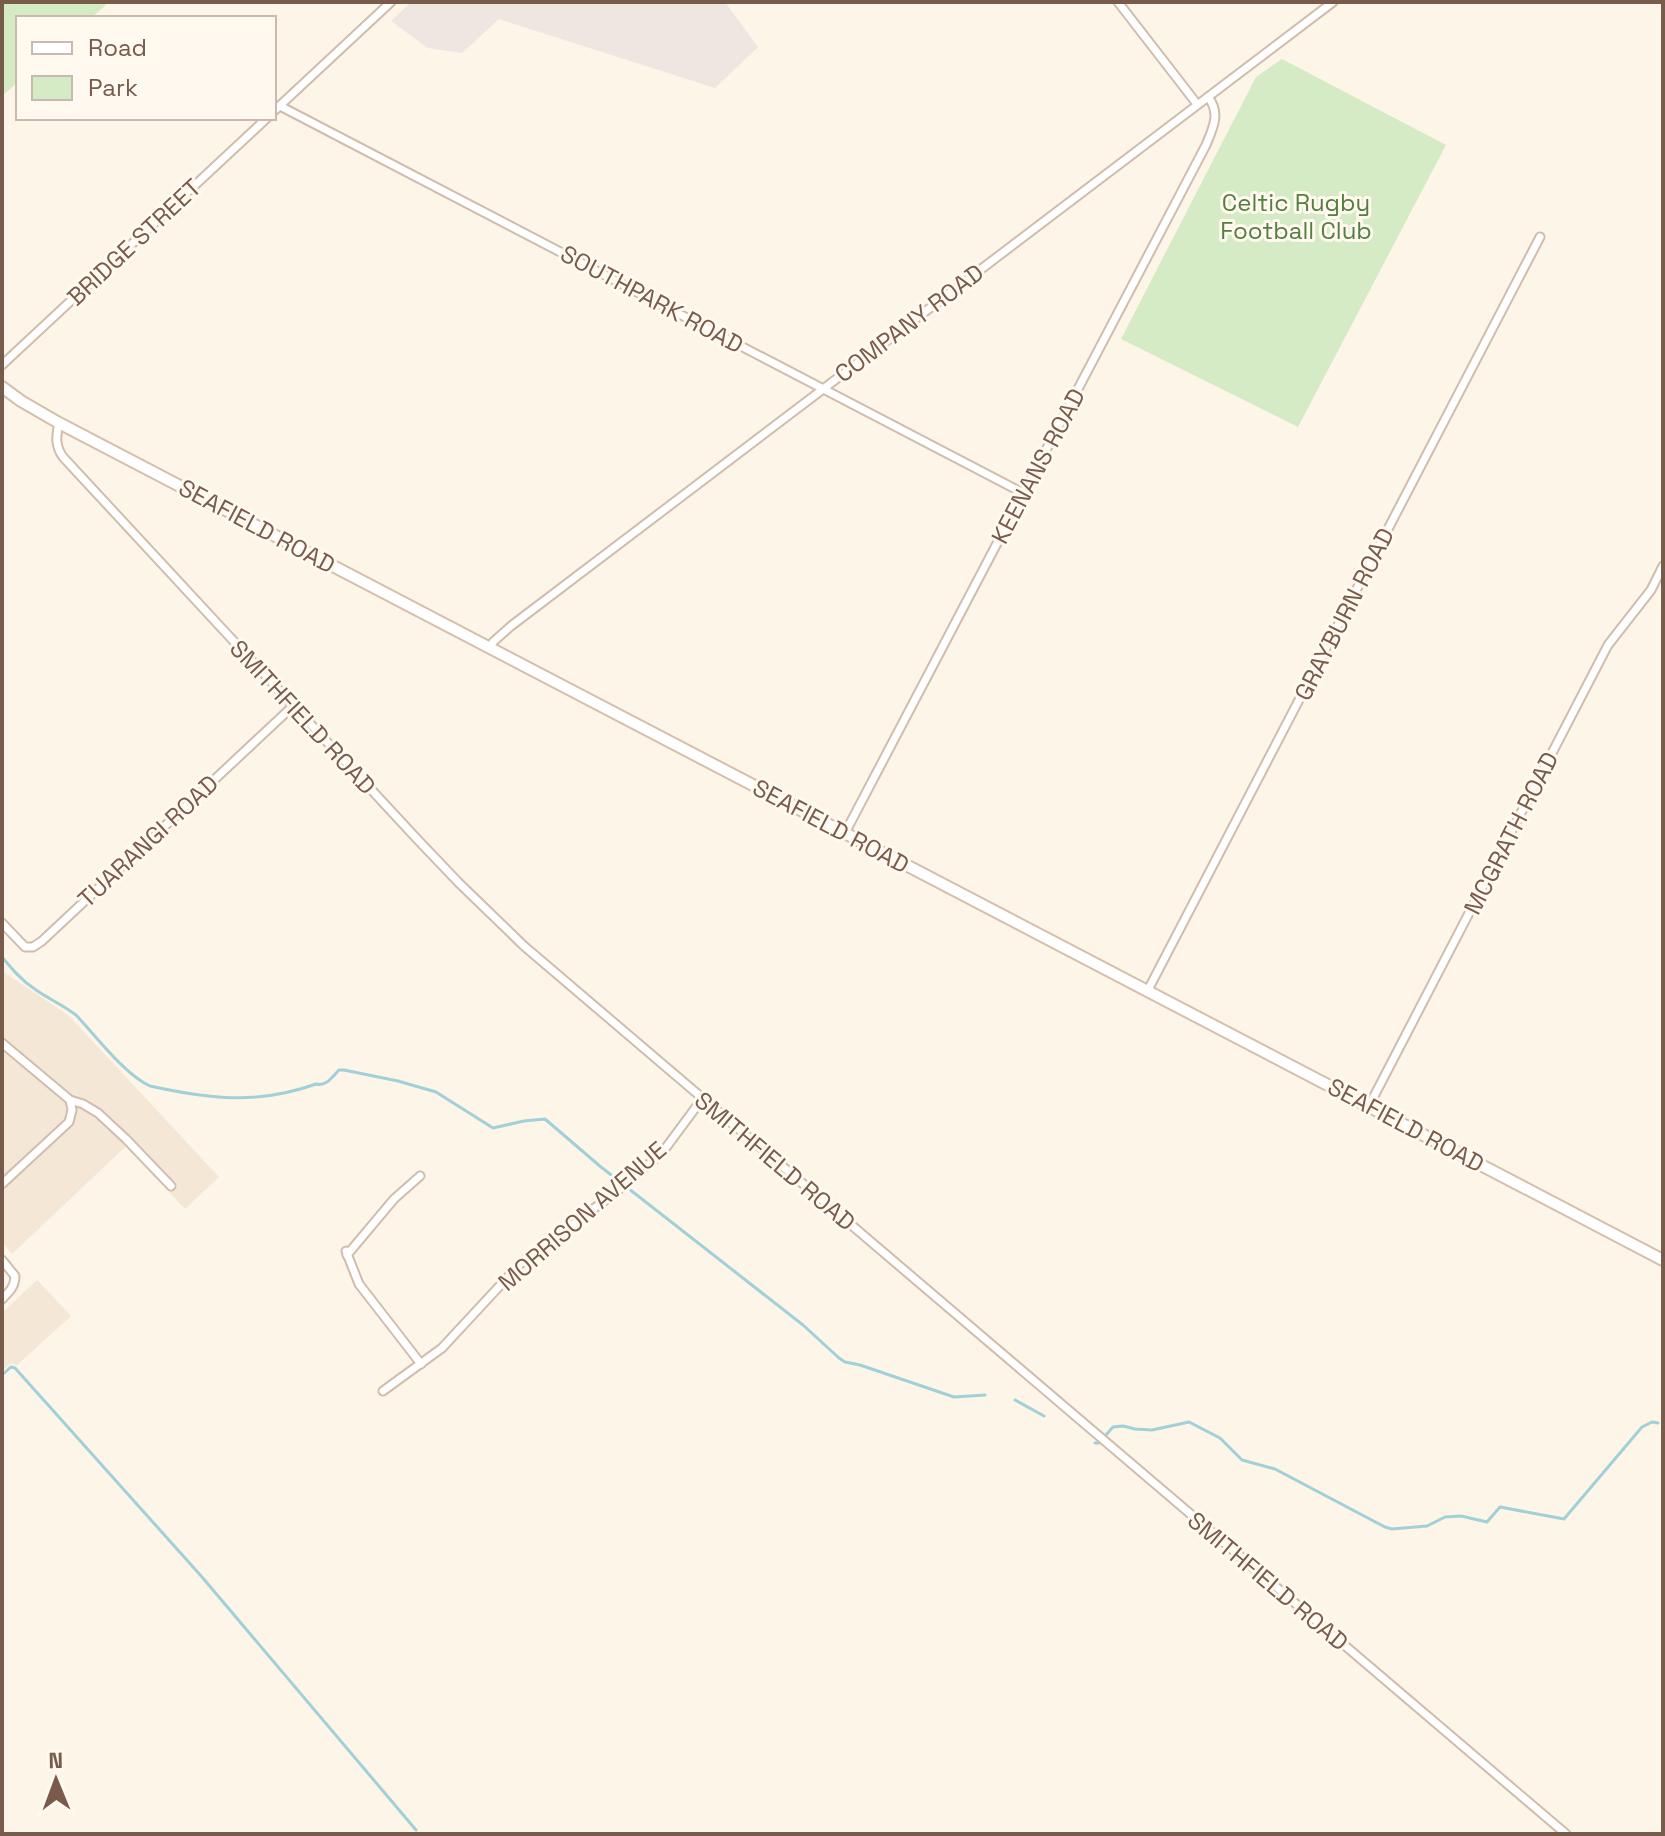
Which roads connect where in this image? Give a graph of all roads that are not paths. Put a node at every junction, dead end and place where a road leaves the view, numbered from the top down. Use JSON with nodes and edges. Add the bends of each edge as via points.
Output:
{"nodes":[{"id":1,"x":391,"y":2,"type":"edge"},
{"id":2,"x":1118,"y":2,"type":"edge"},
{"id":3,"x":1333,"y":2,"type":"edge"},
{"id":4,"x":1208,"y":97,"type":"junction"},
{"id":5,"x":1197,"y":104,"type":"junction"},
{"id":6,"x":277,"y":108,"type":"edge"},
{"id":7,"x":265,"y":120,"type":"edge"},
{"id":8,"x":1540,"y":237,"type":"dead end"},
{"id":9,"x":2,"y":365,"type":"edge"},
{"id":10,"x":2,"y":387,"type":"edge"},
{"id":11,"x":823,"y":388,"type":"junction"},
{"id":12,"x":59,"y":423,"type":"junction"},
{"id":13,"x":1023,"y":493,"type":"junction"},
{"id":14,"x":1663,"y":566,"type":"edge"},
{"id":15,"x":490,"y":648,"type":"junction"},
{"id":16,"x":293,"y":706,"type":"junction"},
{"id":17,"x":845,"y":833,"type":"junction"},
{"id":18,"x":2,"y":923,"type":"edge"},
{"id":19,"x":1148,"y":990,"type":"junction"},
{"id":20,"x":2,"y":1043,"type":"edge"},
{"id":21,"x":702,"y":1099,"type":"junction"},
{"id":22,"x":70,"y":1100,"type":"junction"},
{"id":23,"x":1369,"y":1106,"type":"junction"},
{"id":24,"x":420,"y":1176,"type":"dead end"},
{"id":25,"x":2,"y":1184,"type":"edge"},
{"id":26,"x":171,"y":1186,"type":"dead end"},
{"id":27,"x":2,"y":1260,"type":"edge"},
{"id":28,"x":1663,"y":1260,"type":"edge"},
{"id":29,"x":2,"y":1299,"type":"edge"},
{"id":30,"x":421,"y":1364,"type":"junction"},
{"id":31,"x":383,"y":1391,"type":"dead end"},
{"id":32,"x":1566,"y":1834,"type":"edge"}],
"edges":[{"from":1,"to":6,"type":"street"},
{"from":2,"to":5,"type":"street"},
{"from":3,"to":4,"type":"street","name":"COMPANY ROAD"},
{"from":4,"to":5,"type":"street","name":"COMPANY ROAD"},
{"from":4,"to":13,"type":"street","name":"KEENANS ROAD","via":[[1216,117],[1206,145]]},
{"from":5,"to":11,"type":"street","name":"COMPANY ROAD"},
{"from":6,"to":11,"type":"street","name":"SOUTHPARK ROAD"},
{"from":7,"to":9,"type":"street","name":"BRIDGE STREET"},
{"from":8,"to":19,"type":"street","name":"GRAYBURN ROAD"},
{"from":10,"to":12,"type":"street","name":"SEAFIELD ROAD"},
{"from":11,"to":13,"type":"street","name":"SOUTHPARK ROAD"},
{"from":11,"to":15,"type":"street","name":"COMPANY ROAD","via":[[511,626]]},
{"from":12,"to":15,"type":"street","name":"SEAFIELD ROAD"},
{"from":12,"to":16,"type":"street","name":"SMITHFIELD ROAD","via":[[58,451]]},
{"from":13,"to":17,"type":"street","name":"KEENANS ROAD"},
{"from":14,"to":23,"type":"street","name":"MCGRATH ROAD","via":[[1608,645]]},
{"from":15,"to":17,"type":"street","name":"SEAFIELD ROAD"},
{"from":16,"to":18,"type":"street","name":"TUARANGI ROAD","via":[[42,941],[25,947]]},
{"from":16,"to":21,"type":"street","name":"SMITHFIELD ROAD","via":[[496,920]]},
{"from":17,"to":19,"type":"street","name":"SEAFIELD ROAD"},
{"from":19,"to":23,"type":"street","name":"SEAFIELD ROAD"},
{"from":20,"to":22,"type":"street"},
{"from":21,"to":30,"type":"street","name":"MORRISON AVENUE","via":[[662,1153],[520,1264]]},
{"from":21,"to":32,"type":"street","name":"SMITHFIELD ROAD"},
{"from":22,"to":25,"type":"street","via":[[69,1122]]},
{"from":22,"to":26,"type":"street","via":[[98,1113]]},
{"from":23,"to":28,"type":"street","name":"SEAFIELD ROAD"},
{"from":24,"to":30,"type":"street","via":[[346,1253],[359,1284]]},
{"from":27,"to":29,"type":"street","via":[[15,1283]]},
{"from":30,"to":31,"type":"street","name":"MORRISON AVENUE"}]}
